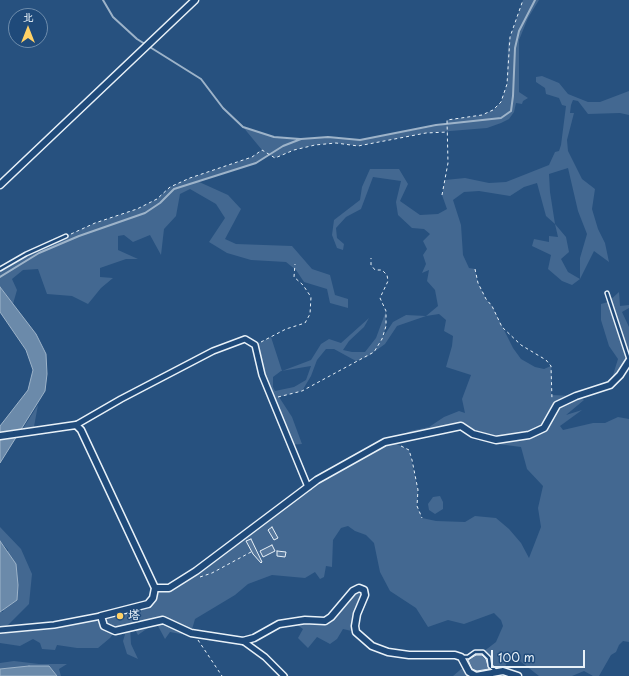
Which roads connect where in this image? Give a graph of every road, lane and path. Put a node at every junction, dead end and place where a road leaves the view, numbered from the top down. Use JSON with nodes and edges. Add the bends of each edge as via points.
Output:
{"nodes":[{"id":1,"x":195,"y":0,"type":"edge"},
{"id":2,"x":523,"y":0,"type":"edge"},
{"id":3,"x":448,"y":132,"type":"junction"},
{"id":4,"x":0,"y":185,"type":"edge"},
{"id":5,"x":442,"y":195,"type":"dead end"},
{"id":6,"x":66,"y":236,"type":"joint"},
{"id":7,"x":370,"y":258,"type":"dead end"},
{"id":8,"x":295,"y":264,"type":"dead end"},
{"id":9,"x":0,"y":269,"type":"edge"},
{"id":10,"x":475,"y":270,"type":"dead end"},
{"id":11,"x":607,"y":293,"type":"dead end"},
{"id":12,"x":255,"y":345,"type":"junction"},
{"id":13,"x":629,"y":361,"type":"edge"},
{"id":14,"x":271,"y":397,"type":"junction"},
{"id":15,"x":554,"y":409,"type":"junction"},
{"id":16,"x":76,"y":425,"type":"junction"},
{"id":17,"x":0,"y":436,"type":"edge"},
{"id":18,"x":397,"y":444,"type":"dead end"},
{"id":19,"x":308,"y":487,"type":"junction"},
{"id":20,"x":422,"y":518,"type":"dead end"},
{"id":21,"x":251,"y":552,"type":"dead end"},
{"id":22,"x":200,"y":577,"type":"dead end"},
{"id":23,"x":155,"y":588,"type":"junction"},
{"id":24,"x":101,"y":616,"type":"junction"},
{"id":25,"x":0,"y":630,"type":"edge"},
{"id":26,"x":195,"y":634,"type":"junction"},
{"id":27,"x":243,"y":641,"type":"junction"},
{"id":28,"x":461,"y":657,"type":"junction"},
{"id":29,"x":496,"y":671,"type":"junction"},
{"id":30,"x":222,"y":676,"type":"edge"},
{"id":31,"x":284,"y":676,"type":"edge"},
{"id":32,"x":518,"y":676,"type":"edge"}],
"edges":[{"from":1,"to":4,"type":"street"},
{"from":2,"to":3,"type":"path","via":[[510,36],[507,84],[501,102],[493,110],[482,115],[447,120]]},
{"from":3,"to":5,"type":"path","via":[[448,163]]},
{"from":3,"to":6,"type":"path","via":[[426,133],[358,146],[336,143],[314,145],[275,158],[262,150],[252,157],[170,187],[157,199],[137,209]]},
{"from":6,"to":9,"type":"lane"},
{"from":7,"to":14,"type":"path","via":[[375,270],[382,270],[388,281],[380,298],[386,311],[386,326],[374,352],[302,391],[284,397]]},
{"from":8,"to":12,"type":"path","via":[[294,277],[311,298],[310,314],[305,323],[286,329]]},
{"from":10,"to":15,"type":"path","via":[[478,284],[502,327],[521,345],[546,360],[551,366],[551,395]]},
{"from":11,"to":13,"type":"lane"},
{"from":12,"to":14,"type":"street","via":[[262,375]]},
{"from":12,"to":16,"type":"street","via":[[245,339],[219,348]]},
{"from":13,"to":15,"type":"street","via":[[610,385],[576,396]]},
{"from":14,"to":19,"type":"street"},
{"from":15,"to":19,"type":"street","via":[[544,428],[529,435],[496,440],[478,436],[461,426],[385,442],[332,470]]},
{"from":16,"to":17,"type":"street"},
{"from":16,"to":23,"type":"street","via":[[81,430]]},
{"from":18,"to":20,"type":"path","via":[[409,450],[418,490],[417,506]]},
{"from":19,"to":23,"type":"street","via":[[191,574],[169,588]]},
{"from":21,"to":22,"type":"path"},
{"from":23,"to":24,"type":"street","via":[[154,598],[148,604]]},
{"from":24,"to":25,"type":"street","via":[[54,625]]},
{"from":24,"to":26,"type":"street","via":[[104,626],[114,631],[163,620]]},
{"from":26,"to":27,"type":"street"},
{"from":26,"to":30,"type":"path"},
{"from":27,"to":28,"type":"street","via":[[279,624],[305,620],[325,621],[332,617],[353,591],[359,588],[364,590],[365,595],[357,614],[356,632],[372,646],[388,652],[409,655]]},
{"from":27,"to":31,"type":"street","via":[[265,657]]},
{"from":28,"to":29,"type":"street","via":[[473,674],[480,676]]},
{"from":28,"to":29,"type":"lane","via":[[483,652],[489,658],[490,666]]},
{"from":29,"to":32,"type":"street"}]}
